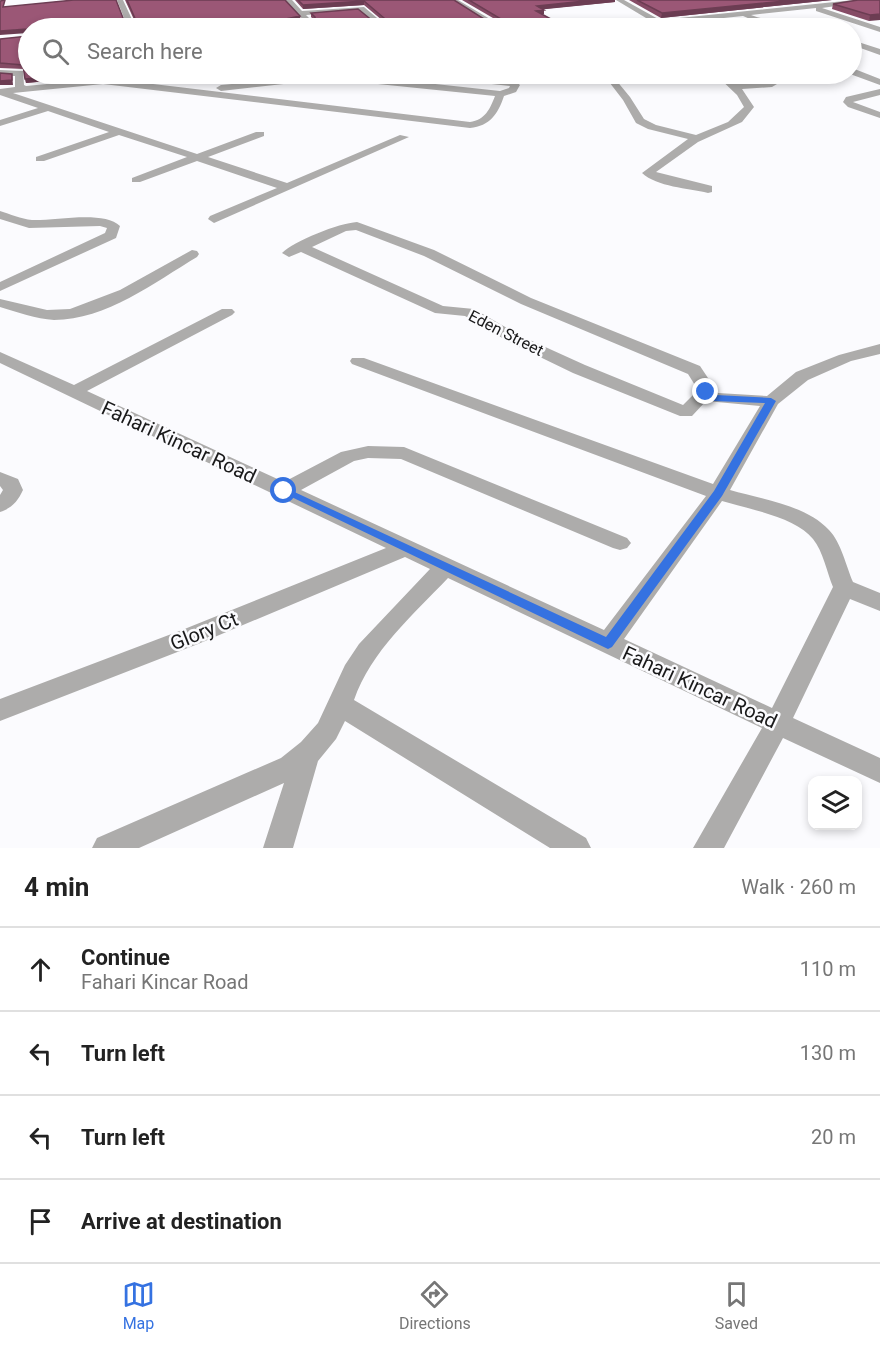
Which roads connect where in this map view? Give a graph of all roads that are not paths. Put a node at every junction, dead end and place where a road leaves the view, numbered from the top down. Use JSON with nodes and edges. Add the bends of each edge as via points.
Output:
{"nodes":[{"id":1,"x":120,"y":0,"type":"edge"},
{"id":2,"x":288,"y":0,"type":"edge"},
{"id":3,"x":453,"y":0,"type":"edge"},
{"id":4,"x":619,"y":0,"type":"edge"},
{"id":5,"x":874,"y":0,"type":"edge"},
{"id":6,"x":880,"y":2,"type":"edge"},
{"id":7,"x":815,"y":8,"type":"junction"},
{"id":8,"x":301,"y":13,"type":"junction"},
{"id":9,"x":747,"y":16,"type":"junction"},
{"id":10,"x":128,"y":18,"type":"edge"},
{"id":11,"x":306,"y":18,"type":"edge"},
{"id":12,"x":371,"y":18,"type":"edge"},
{"id":13,"x":484,"y":18,"type":"edge"},
{"id":14,"x":649,"y":18,"type":"edge"},
{"id":15,"x":730,"y":18,"type":"edge"},
{"id":16,"x":731,"y":18,"type":"edge"},
{"id":17,"x":752,"y":18,"type":"edge"},
{"id":18,"x":846,"y":18,"type":"edge"},
{"id":19,"x":880,"y":21,"type":"edge"},
{"id":20,"x":862,"y":23,"type":"edge"},
{"id":21,"x":862,"y":23,"type":"edge"},
{"id":22,"x":880,"y":30,"type":"edge"},
{"id":23,"x":862,"y":46,"type":"edge"},
{"id":24,"x":880,"y":52,"type":"edge"},
{"id":25,"x":0,"y":73,"type":"edge"},
{"id":26,"x":18,"y":73,"type":"edge"},
{"id":27,"x":862,"y":75,"type":"edge"},
{"id":28,"x":880,"y":82,"type":"edge"},
{"id":29,"x":22,"y":84,"type":"edge"},
{"id":30,"x":55,"y":84,"type":"edge"},
{"id":31,"x":137,"y":84,"type":"edge"},
{"id":32,"x":260,"y":84,"type":"edge"},
{"id":33,"x":400,"y":84,"type":"edge"},
{"id":34,"x":514,"y":84,"type":"edge"},
{"id":35,"x":615,"y":84,"type":"edge"},
{"id":36,"x":731,"y":84,"type":"edge"},
{"id":37,"x":772,"y":84,"type":"edge"},
{"id":38,"x":22,"y":87,"type":"junction"},
{"id":39,"x":735,"y":87,"type":"junction"},
{"id":40,"x":0,"y":90,"type":"edge"},
{"id":41,"x":193,"y":92,"type":"junction"},
{"id":42,"x":880,"y":92,"type":"edge"},
{"id":43,"x":500,"y":94,"type":"junction"},
{"id":44,"x":48,"y":108,"type":"junction"},
{"id":45,"x":880,"y":115,"type":"edge"},
{"id":46,"x":0,"y":123,"type":"edge"},
{"id":47,"x":118,"y":132,"type":"junction"},
{"id":48,"x":260,"y":134,"type":"dead end"},
{"id":49,"x":404,"y":137,"type":"dead end"},
{"id":50,"x":697,"y":138,"type":"junction"},
{"id":51,"x":197,"y":157,"type":"junction"},
{"id":52,"x":40,"y":159,"type":"dead end"},
{"id":53,"x":136,"y":180,"type":"dead end"},
{"id":54,"x":287,"y":187,"type":"junction"},
{"id":55,"x":708,"y":189,"type":"dead end"},
{"id":56,"x":0,"y":215,"type":"edge"},
{"id":57,"x":214,"y":219,"type":"dead end"},
{"id":58,"x":192,"y":254,"type":"dead end"},
{"id":59,"x":0,"y":287,"type":"edge"},
{"id":60,"x":0,"y":303,"type":"edge"},
{"id":61,"x":227,"y":312,"type":"dead end"},
{"id":62,"x":880,"y":349,"type":"edge"},
{"id":63,"x":0,"y":357,"type":"edge"},
{"id":64,"x":358,"y":361,"type":"dead end"},
{"id":65,"x":73,"y":392,"type":"junction"},
{"id":66,"x":706,"y":392,"type":"junction"},
{"id":67,"x":771,"y":401,"type":"junction"},
{"id":68,"x":5,"y":481,"type":"edge"},
{"id":69,"x":284,"y":491,"type":"junction"},
{"id":70,"x":718,"y":493,"type":"junction"},
{"id":71,"x":0,"y":505,"type":"edge"},
{"id":72,"x":620,"y":543,"type":"dead end"},
{"id":73,"x":406,"y":548,"type":"junction"},
{"id":74,"x":445,"y":567,"type":"junction"},
{"id":75,"x":844,"y":587,"type":"junction"},
{"id":76,"x":880,"y":602,"type":"edge"},
{"id":77,"x":608,"y":644,"type":"junction"},
{"id":78,"x":338,"y":704,"type":"junction"},
{"id":79,"x":0,"y":710,"type":"edge"},
{"id":80,"x":778,"y":723,"type":"junction"},
{"id":81,"x":306,"y":755,"type":"junction"},
{"id":82,"x":880,"y":771,"type":"edge"},
{"id":83,"x":107,"y":848,"type":"edge"},
{"id":84,"x":278,"y":848,"type":"edge"},
{"id":85,"x":576,"y":848,"type":"edge"},
{"id":86,"x":708,"y":848,"type":"edge"}],
"edges":[{"from":1,"to":10,"type":"street"},
{"from":2,"to":8,"type":"street"},
{"from":3,"to":13,"type":"street"},
{"from":4,"to":14,"type":"street"},
{"from":5,"to":7,"type":"street"},
{"from":6,"to":7,"type":"street"},
{"from":7,"to":9,"type":"street"},
{"from":7,"to":16,"type":"street"},
{"from":7,"to":18,"type":"street"},
{"from":8,"to":11,"type":"street"},
{"from":8,"to":12,"type":"street","via":[[358,9]]},
{"from":9,"to":15,"type":"street"},
{"from":9,"to":17,"type":"street"},
{"from":19,"to":20,"type":"street"},
{"from":21,"to":22,"type":"street"},
{"from":23,"to":24,"type":"street"},
{"from":25,"to":26,"type":"street"},
{"from":27,"to":28,"type":"street"},
{"from":29,"to":38,"type":"street"},
{"from":30,"to":38,"type":"street"},
{"from":31,"to":41,"type":"street"},
{"from":32,"to":41,"type":"street"},
{"from":33,"to":43,"type":"street"},
{"from":34,"to":43,"type":"street","via":[[513,90]]},
{"from":35,"to":50,"type":"street","via":[[640,121]]},
{"from":36,"to":39,"type":"street"},
{"from":37,"to":39,"type":"street"},
{"from":38,"to":40,"type":"street"},
{"from":39,"to":50,"type":"street","via":[[749,107],[746,114],[727,128]]},
{"from":40,"to":44,"type":"street"},
{"from":41,"to":43,"type":"street","via":[[470,125],[490,117]]},
{"from":42,"to":45,"type":"street","via":[[859,95],[848,102]]},
{"from":44,"to":46,"type":"street"},
{"from":44,"to":47,"type":"street"},
{"from":47,"to":51,"type":"street"},
{"from":47,"to":52,"type":"street"},
{"from":48,"to":51,"type":"street"},
{"from":49,"to":54,"type":"street"},
{"from":50,"to":55,"type":"street","via":[[648,173]]},
{"from":51,"to":53,"type":"street"},
{"from":51,"to":54,"type":"street"},
{"from":54,"to":57,"type":"street"},
{"from":56,"to":59,"type":"street","via":[[29,224],[101,222],[114,226],[111,235]]},
{"from":58,"to":60,"type":"street","via":[[114,298],[74,313],[52,315]]},
{"from":61,"to":65,"type":"street"},
{"from":62,"to":67,"type":"street","via":[[802,376]]},
{"from":63,"to":65,"type":"street","name":"Fahari Kincar Road"},
{"from":64,"to":70,"type":"street"},
{"from":65,"to":69,"type":"street","name":"Fahari Kincar Road"},
{"from":66,"to":66,"type":"street","name":"Eden Street","via":[[686,412],[579,369],[469,312],[440,310],[294,250],[343,227],[357,226],[694,370]]},
{"from":66,"to":67,"type":"street","via":[[713,398]]},
{"from":67,"to":70,"type":"street"},
{"from":68,"to":71,"type":"street","via":[[13,490]]},
{"from":69,"to":72,"type":"street","via":[[348,456],[404,453]]},
{"from":69,"to":73,"type":"street","name":"Fahari Kincar Road"},
{"from":70,"to":75,"type":"street","via":[[790,515],[816,528]]},
{"from":70,"to":77,"type":"street"},
{"from":73,"to":74,"type":"street","name":"Fahari Kincar Road"},
{"from":73,"to":79,"type":"street","name":"Glory Ct"},
{"from":74,"to":77,"type":"street","name":"Fahari Kincar Road"},
{"from":74,"to":78,"type":"street","via":[[358,663]]},
{"from":75,"to":76,"type":"street"},
{"from":75,"to":80,"type":"street"},
{"from":77,"to":80,"type":"street","name":"Fahari Kincar Road"},
{"from":78,"to":81,"type":"street","via":[[327,730]]},
{"from":78,"to":85,"type":"street"},
{"from":80,"to":82,"type":"street","name":"Fahari Kincar Road"},
{"from":80,"to":86,"type":"street"},
{"from":81,"to":83,"type":"street","via":[[291,767]]},
{"from":81,"to":84,"type":"street"}]}
